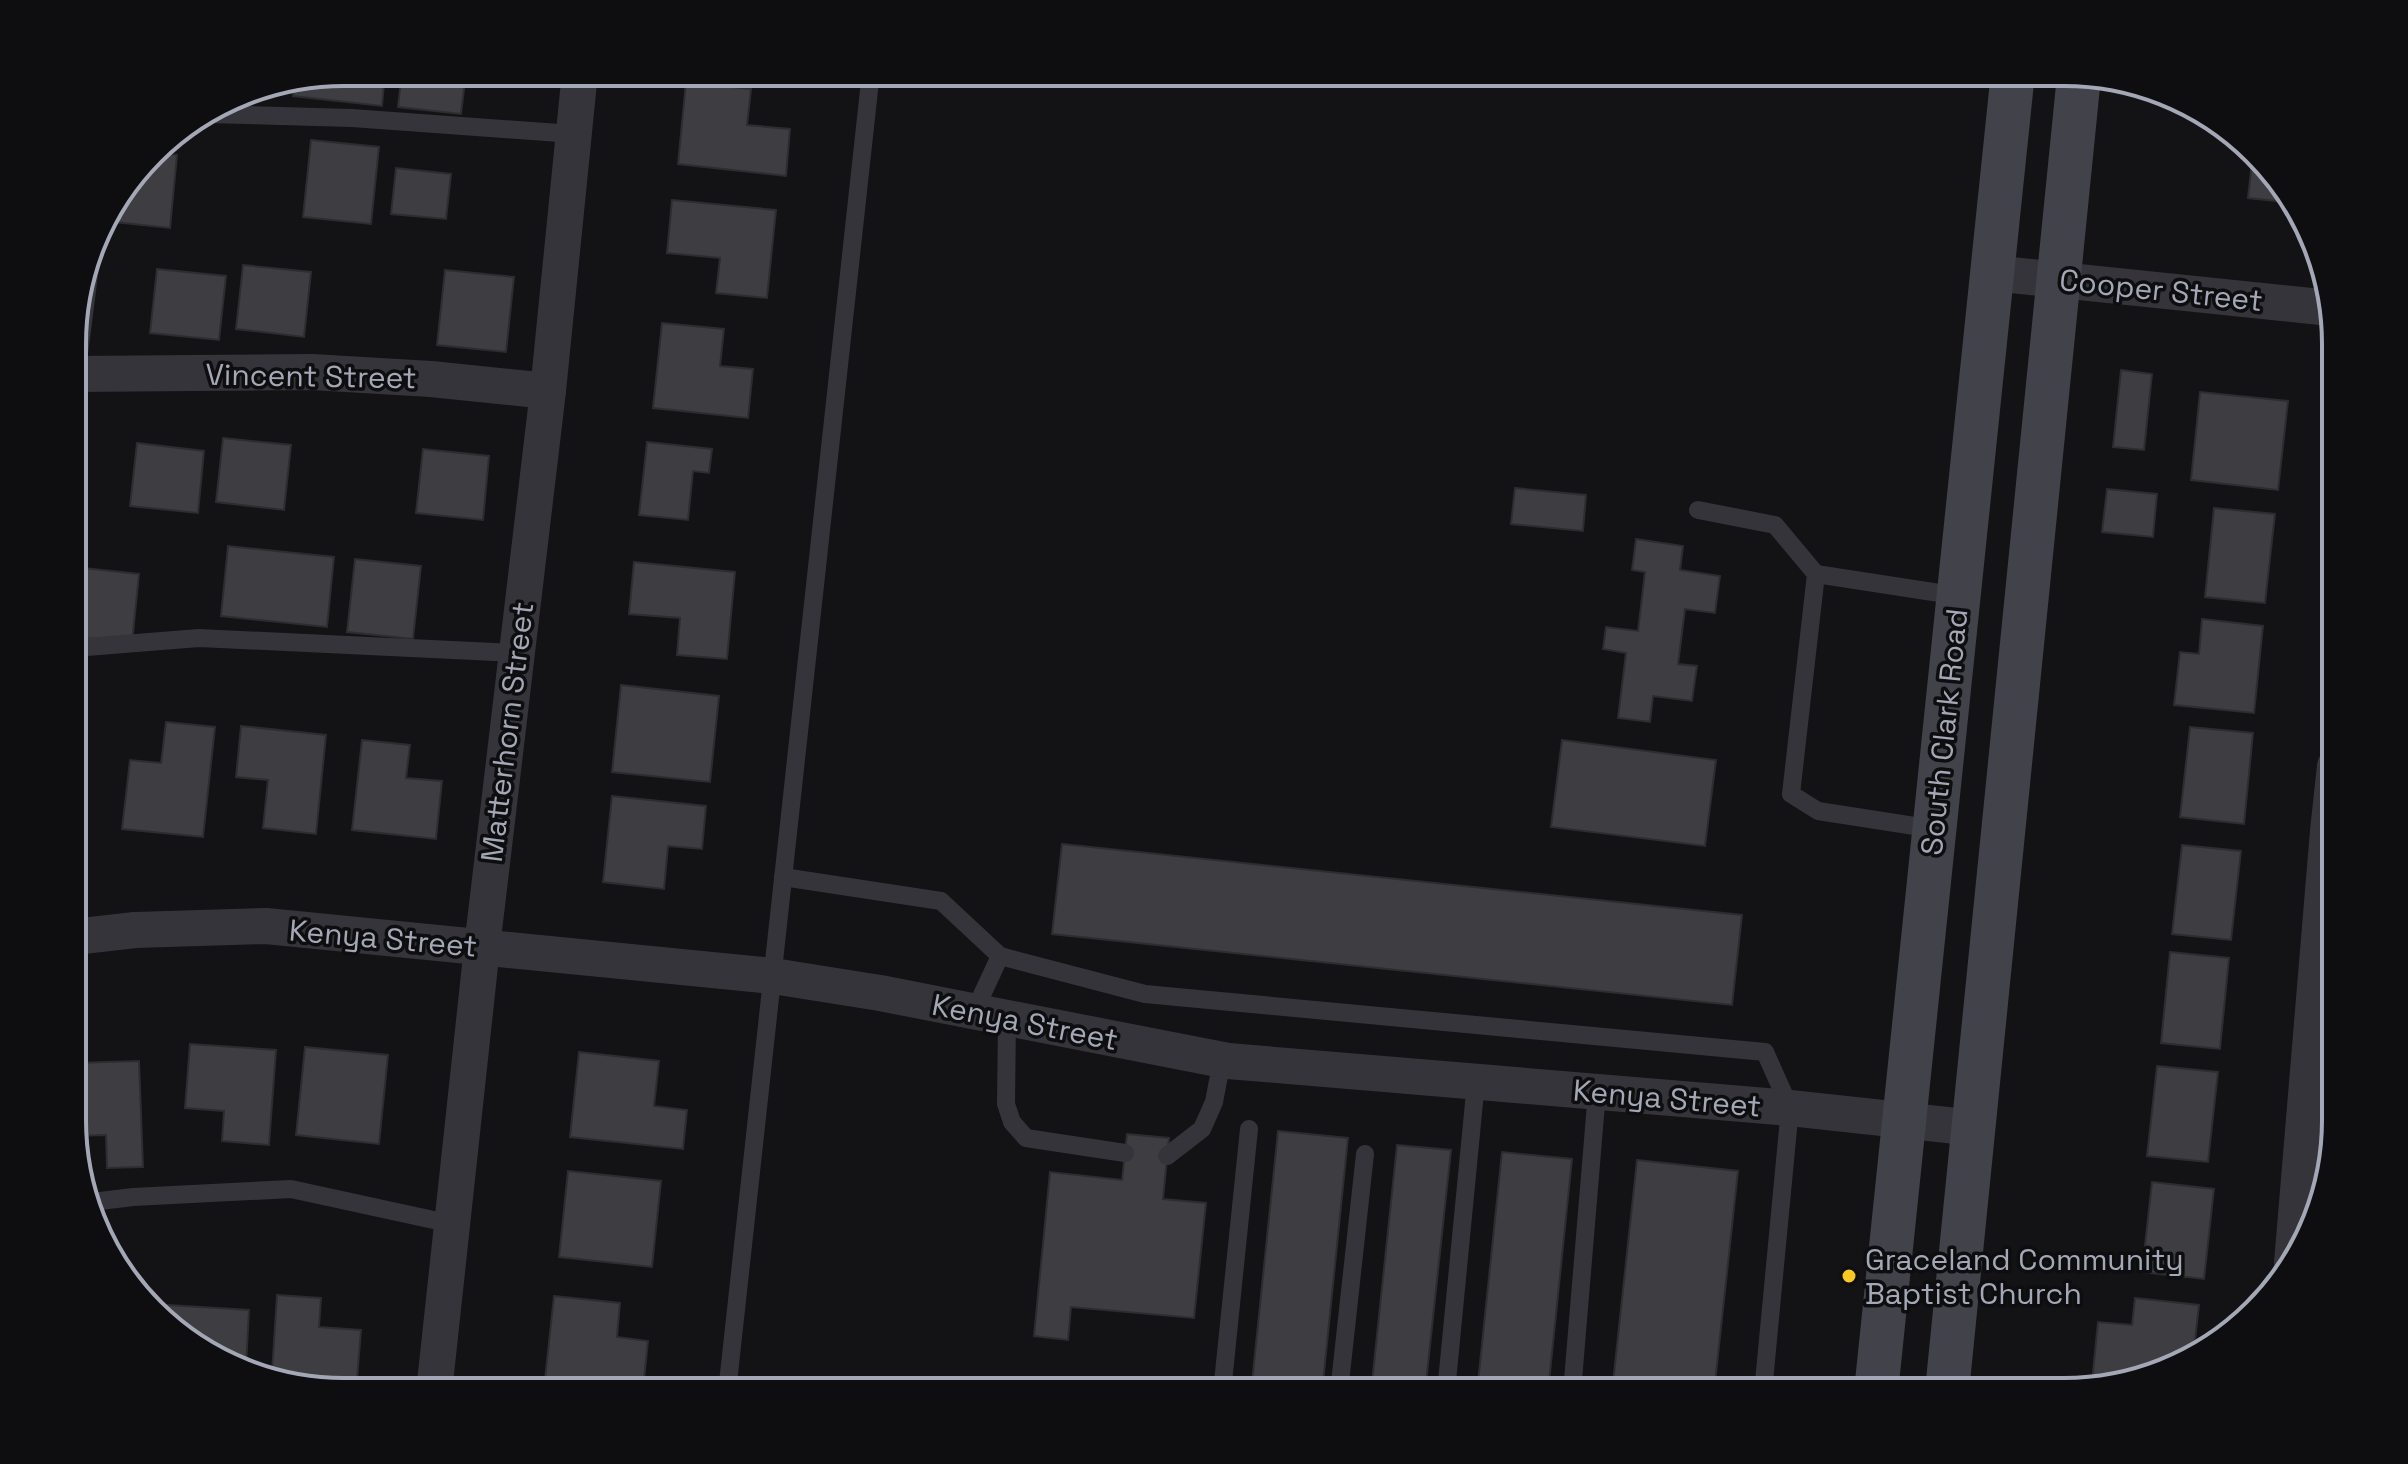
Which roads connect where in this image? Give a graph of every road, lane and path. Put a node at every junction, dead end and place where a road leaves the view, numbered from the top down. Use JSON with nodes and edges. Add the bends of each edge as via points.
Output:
{"nodes":[{"id":1,"x":578,"y":86,"type":"edge"},
{"id":2,"x":869,"y":86,"type":"edge"},
{"id":3,"x":2012,"y":86,"type":"edge"},
{"id":4,"x":2078,"y":87,"type":"edge"},
{"id":5,"x":227,"y":115,"type":"edge"},
{"id":6,"x":573,"y":134,"type":"junction"},
{"id":7,"x":1992,"y":273,"type":"junction"},
{"id":8,"x":2058,"y":279,"type":"junction"},
{"id":9,"x":2319,"y":307,"type":"edge"},
{"id":10,"x":86,"y":381,"type":"edge"},
{"id":11,"x":548,"y":391,"type":"junction"},
{"id":12,"x":1698,"y":510,"type":"dead end"},
{"id":13,"x":1816,"y":574,"type":"junction"},
{"id":14,"x":1959,"y":596,"type":"junction"},
{"id":15,"x":86,"y":647,"type":"edge"},
{"id":16,"x":517,"y":653,"type":"junction"},
{"id":17,"x":1934,"y":829,"type":"junction"},
{"id":18,"x":783,"y":877,"type":"junction"},
{"id":19,"x":86,"y":936,"type":"edge"},
{"id":20,"x":482,"y":947,"type":"junction"},
{"id":21,"x":2321,"y":950,"type":"edge"},
{"id":22,"x":1000,"y":956,"type":"junction"},
{"id":23,"x":773,"y":976,"type":"junction"},
{"id":24,"x":991,"y":1016,"type":"junction"},
{"id":25,"x":1222,"y":1060,"type":"junction"},
{"id":26,"x":1476,"y":1082,"type":"junction"},
{"id":27,"x":1597,"y":1092,"type":"junction"},
{"id":28,"x":1790,"y":1108,"type":"junction"},
{"id":29,"x":1904,"y":1118,"type":"junction"},
{"id":30,"x":1975,"y":1128,"type":"junction"},
{"id":31,"x":1249,"y":1129,"type":"dead end"},
{"id":32,"x":1125,"y":1153,"type":"dead end"},
{"id":33,"x":1365,"y":1154,"type":"dead end"},
{"id":34,"x":1167,"y":1156,"type":"dead end"},
{"id":35,"x":100,"y":1201,"type":"edge"},
{"id":36,"x":452,"y":1224,"type":"junction"},
{"id":37,"x":2295,"y":1235,"type":"edge"},
{"id":38,"x":1223,"y":1377,"type":"edge"},
{"id":39,"x":1341,"y":1377,"type":"edge"},
{"id":40,"x":1447,"y":1377,"type":"edge"},
{"id":41,"x":1573,"y":1377,"type":"edge"},
{"id":42,"x":1764,"y":1377,"type":"edge"},
{"id":43,"x":1878,"y":1377,"type":"edge"},
{"id":44,"x":1948,"y":1377,"type":"edge"},
{"id":45,"x":436,"y":1378,"type":"edge"},
{"id":46,"x":729,"y":1378,"type":"edge"}],
"edges":[{"from":1,"to":6,"type":"street","name":"Matterhorn Street"},
{"from":2,"to":18,"type":"lane"},
{"from":3,"to":7,"type":"main road","name":"South Clark Road"},
{"from":4,"to":8,"type":"main road"},
{"from":5,"to":6,"type":"lane"},
{"from":6,"to":11,"type":"street","name":"Matterhorn Street"},
{"from":7,"to":8,"type":"street","name":"Cooper Street"},
{"from":7,"to":14,"type":"main road","name":"South Clark Road"},
{"from":8,"to":9,"type":"street","name":"Cooper Street"},
{"from":8,"to":30,"type":"main road"},
{"from":10,"to":11,"type":"street","name":"Vincent Street","via":[[312,372]]},
{"from":11,"to":16,"type":"street","name":"Matterhorn Street"},
{"from":12,"to":13,"type":"lane","via":[[1775,525]]},
{"from":13,"to":14,"type":"lane"},
{"from":13,"to":17,"type":"lane","via":[[1791,794],[1818,811]]},
{"from":14,"to":17,"type":"main road","name":"South Clark Road"},
{"from":15,"to":16,"type":"lane","via":[[199,638]]},
{"from":16,"to":20,"type":"street","name":"Matterhorn Street"},
{"from":17,"to":29,"type":"main road","name":"South Clark Road"},
{"from":18,"to":22,"type":"lane","via":[[941,901]]},
{"from":18,"to":23,"type":"lane"},
{"from":19,"to":20,"type":"street","name":"Kenya Street","via":[[266,926]]},
{"from":20,"to":23,"type":"street","name":"Kenya Street"},
{"from":20,"to":36,"type":"street","name":"Matterhorn Street"},
{"from":21,"to":37,"type":"street"},
{"from":22,"to":24,"type":"lane"},
{"from":22,"to":28,"type":"lane","via":[[1145,994],[1765,1052]]},
{"from":23,"to":24,"type":"street","name":"Kenya Street"},
{"from":23,"to":46,"type":"lane"},
{"from":24,"to":25,"type":"street","name":"Kenya Street"},
{"from":24,"to":32,"type":"lane","via":[[1006,1104],[1026,1138]]},
{"from":25,"to":26,"type":"street","name":"Kenya Street"},
{"from":25,"to":34,"type":"lane","via":[[1214,1102],[1202,1129]]},
{"from":26,"to":27,"type":"street","name":"Kenya Street"},
{"from":26,"to":40,"type":"lane"},
{"from":27,"to":28,"type":"street","name":"Kenya Street"},
{"from":27,"to":41,"type":"lane"},
{"from":28,"to":29,"type":"street","name":"Kenya Street"},
{"from":28,"to":42,"type":"lane"},
{"from":29,"to":30,"type":"street","name":"Kenya Street"},
{"from":29,"to":43,"type":"main road","name":"South Clark Road"},
{"from":30,"to":44,"type":"main road"},
{"from":31,"to":38,"type":"lane"},
{"from":33,"to":39,"type":"lane"},
{"from":35,"to":36,"type":"lane","via":[[291,1189]]},
{"from":36,"to":45,"type":"street","name":"Matterhorn Street"}]}
